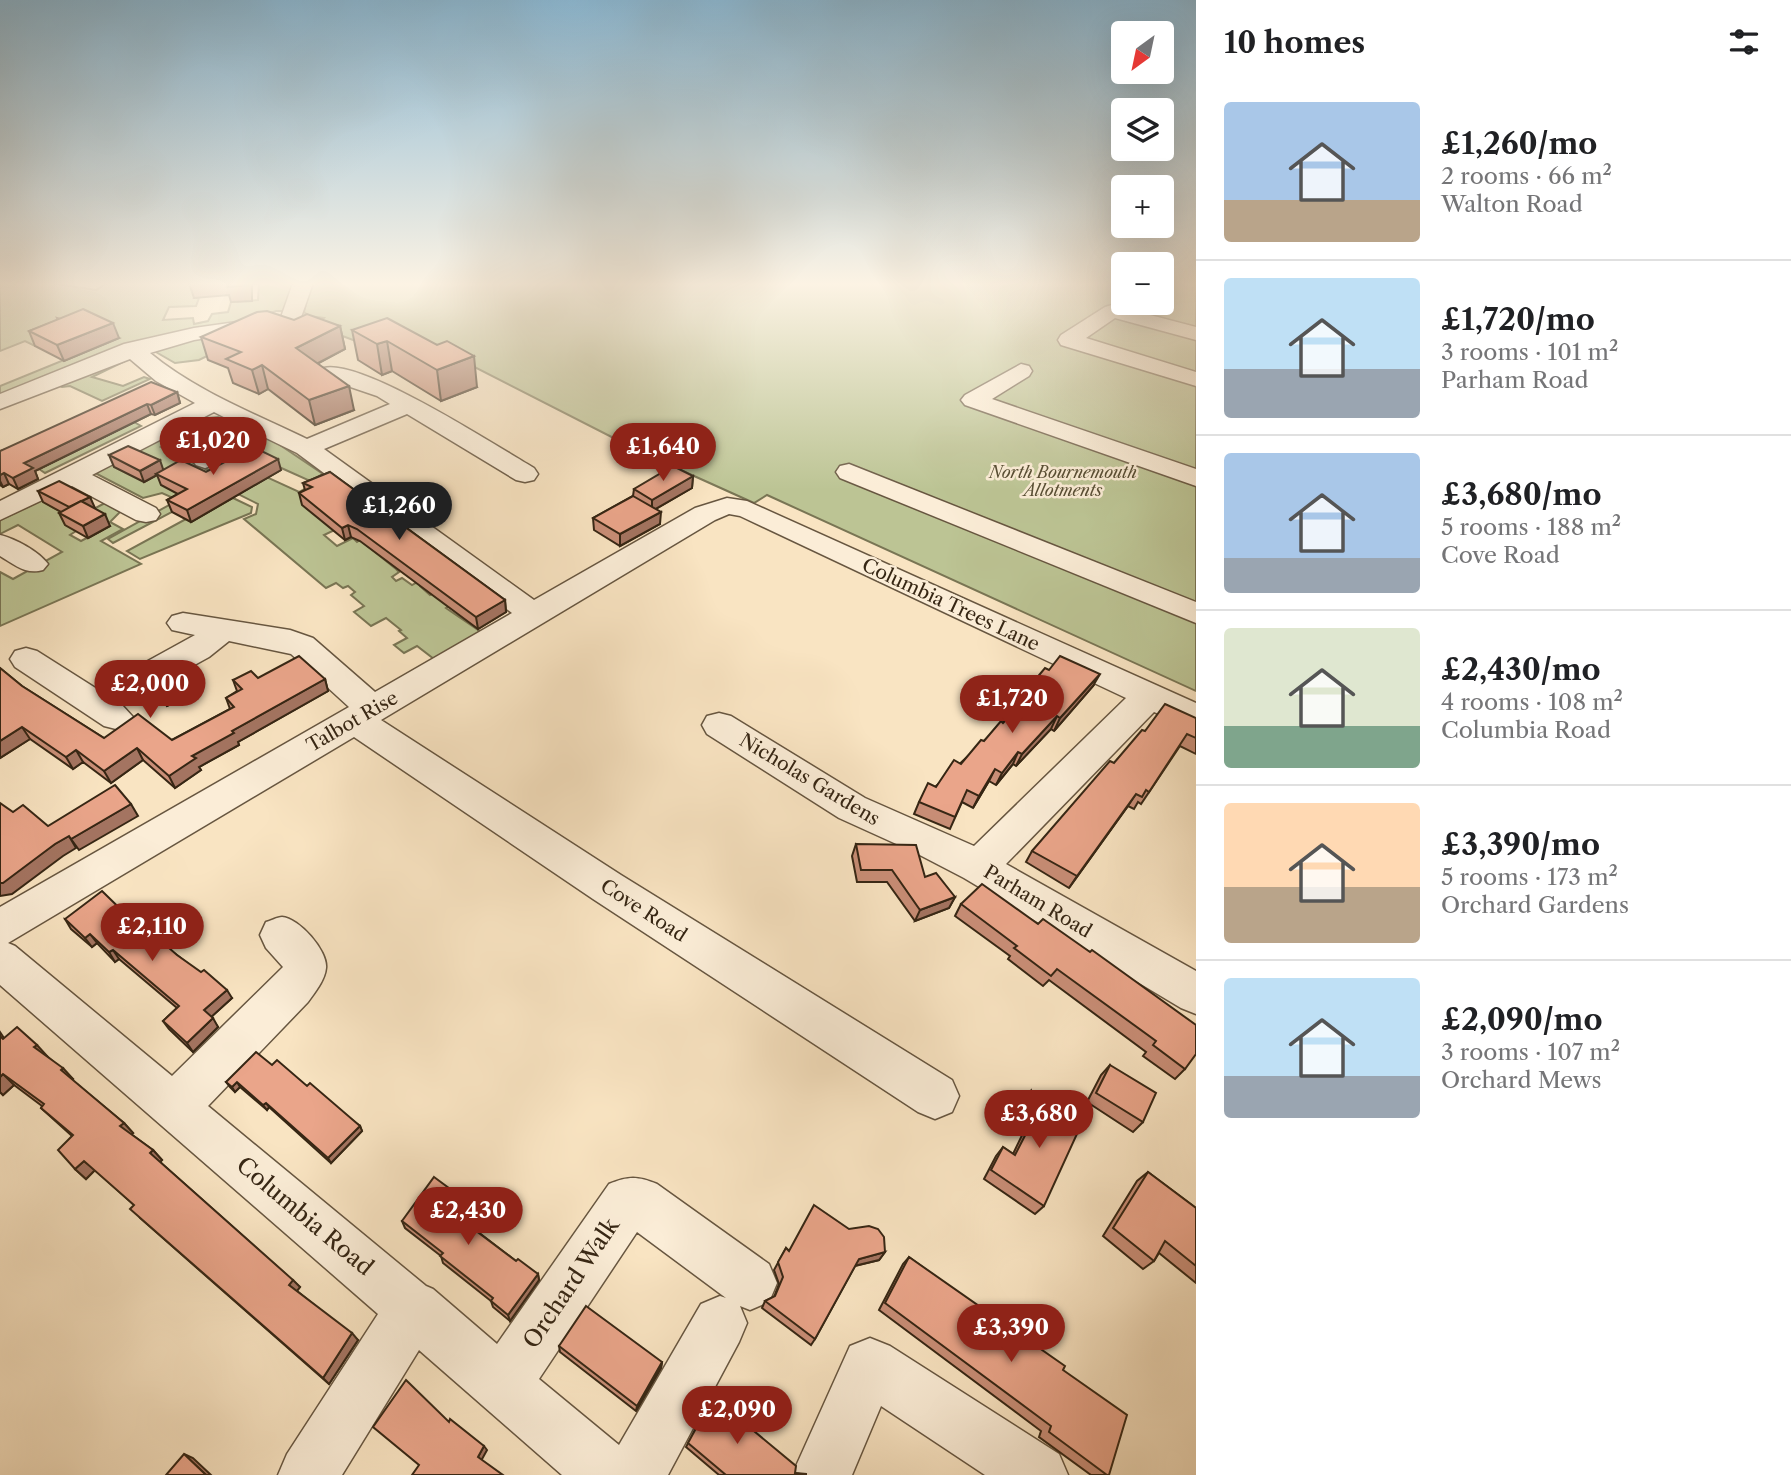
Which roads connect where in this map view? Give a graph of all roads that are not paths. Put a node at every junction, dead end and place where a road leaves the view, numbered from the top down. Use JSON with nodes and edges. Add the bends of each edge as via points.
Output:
{"nodes":[{"id":1,"x":125,"y":352,"type":"edge"},
{"id":2,"x":134,"y":352,"type":"edge"},
{"id":3,"x":1108,"y":352,"type":"edge"},
{"id":4,"x":1021,"y":372,"type":"dead end"},
{"id":5,"x":332,"y":373,"type":"edge"},
{"id":6,"x":1196,"y":379,"type":"edge"},
{"id":7,"x":0,"y":402,"type":"edge"},
{"id":8,"x":214,"y":403,"type":"junction"},
{"id":9,"x":410,"y":405,"type":"junction"},
{"id":10,"x":264,"y":427,"type":"junction"},
{"id":11,"x":306,"y":448,"type":"junction"},
{"id":12,"x":205,"y":460,"type":"dead end"},
{"id":13,"x":520,"y":464,"type":"dead end"},
{"id":14,"x":846,"y":474,"type":"dead end"},
{"id":15,"x":71,"y":475,"type":"junction"},
{"id":16,"x":1196,"y":478,"type":"edge"},
{"id":17,"x":0,"y":512,"type":"edge"},
{"id":18,"x":147,"y":513,"type":"dead end"},
{"id":19,"x":705,"y":514,"type":"joint"},
{"id":20,"x":0,"y":544,"type":"edge"},
{"id":21,"x":33,"y":564,"type":"dead end"},
{"id":22,"x":1196,"y":613,"type":"edge"},
{"id":23,"x":534,"y":614,"type":"junction"},
{"id":24,"x":183,"y":623,"type":"dead end"},
{"id":25,"x":223,"y":630,"type":"junction"},
{"id":26,"x":26,"y":659,"type":"dead end"},
{"id":27,"x":1149,"y":696,"type":"junction"},
{"id":28,"x":364,"y":715,"type":"junction"},
{"id":29,"x":1196,"y":717,"type":"edge"},
{"id":30,"x":719,"y":725,"type":"dead end"},
{"id":31,"x":978,"y":867,"type":"junction"},
{"id":32,"x":0,"y":928,"type":"edge"},
{"id":33,"x":281,"y":935,"type":"dead end"},
{"id":34,"x":0,"y":959,"type":"edge"},
{"id":35,"x":1196,"y":994,"type":"edge"},
{"id":36,"x":935,"y":1096,"type":"dead end"},
{"id":37,"x":175,"y":1106,"type":"junction"},
{"id":38,"x":414,"y":1308,"type":"junction"},
{"id":39,"x":502,"y":1385,"type":"junction"},
{"id":40,"x":308,"y":1475,"type":"edge"},
{"id":41,"x":608,"y":1475,"type":"edge"},
{"id":42,"x":635,"y":1475,"type":"edge"},
{"id":43,"x":822,"y":1475,"type":"edge"},
{"id":44,"x":1038,"y":1475,"type":"edge"}],
"edges":[{"from":1,"to":7,"type":"street"},
{"from":2,"to":8,"type":"street","via":[[153,381]]},
{"from":3,"to":6,"type":"street"},
{"from":4,"to":16,"type":"street","via":[[973,400]]},
{"from":5,"to":9,"type":"street"},
{"from":8,"to":10,"type":"street"},
{"from":8,"to":15,"type":"street"},
{"from":9,"to":11,"type":"street"},
{"from":9,"to":13,"type":"street"},
{"from":10,"to":11,"type":"street"},
{"from":10,"to":12,"type":"street"},
{"from":11,"to":23,"type":"street"},
{"from":14,"to":22,"type":"street"},
{"from":15,"to":17,"type":"street"},
{"from":15,"to":18,"type":"street"},
{"from":19,"to":23,"type":"street","name":"Talbot Rise"},
{"from":19,"to":27,"type":"street","name":"Columbia Trees Lane","via":[[727,506],[747,509]]},
{"from":20,"to":21,"type":"street"},
{"from":23,"to":28,"type":"street","name":"Talbot Rise"},
{"from":24,"to":25,"type":"street","name":"Cove Road"},
{"from":25,"to":26,"type":"street","via":[[198,649],[96,704]]},
{"from":25,"to":28,"type":"street","name":"Cove Road","via":[[302,646]]},
{"from":27,"to":29,"type":"street","name":"Columbia Trees Lane"},
{"from":27,"to":31,"type":"street","name":"Parham Road"},
{"from":28,"to":32,"type":"street","name":"Talbot Rise"},
{"from":28,"to":36,"type":"street","name":"Cove Road","via":[[607,887]]},
{"from":30,"to":31,"type":"street","name":"Nicholas Gardens","via":[[852,808]]},
{"from":31,"to":35,"type":"street","name":"Parham Road"},
{"from":33,"to":37,"type":"street","via":[[305,962],[305,971]]},
{"from":34,"to":37,"type":"street","name":"Columbia Road"},
{"from":37,"to":38,"type":"street","name":"Columbia Road"},
{"from":38,"to":39,"type":"street","name":"Columbia Road"},
{"from":38,"to":40,"type":"street"},
{"from":39,"to":41,"type":"street","name":"Columbia Road"},
{"from":39,"to":42,"type":"street","name":"Orchard Walk","via":[[627,1202],[639,1202],[735,1303]]},
{"from":43,"to":44,"type":"street","via":[[870,1366]]}]}
